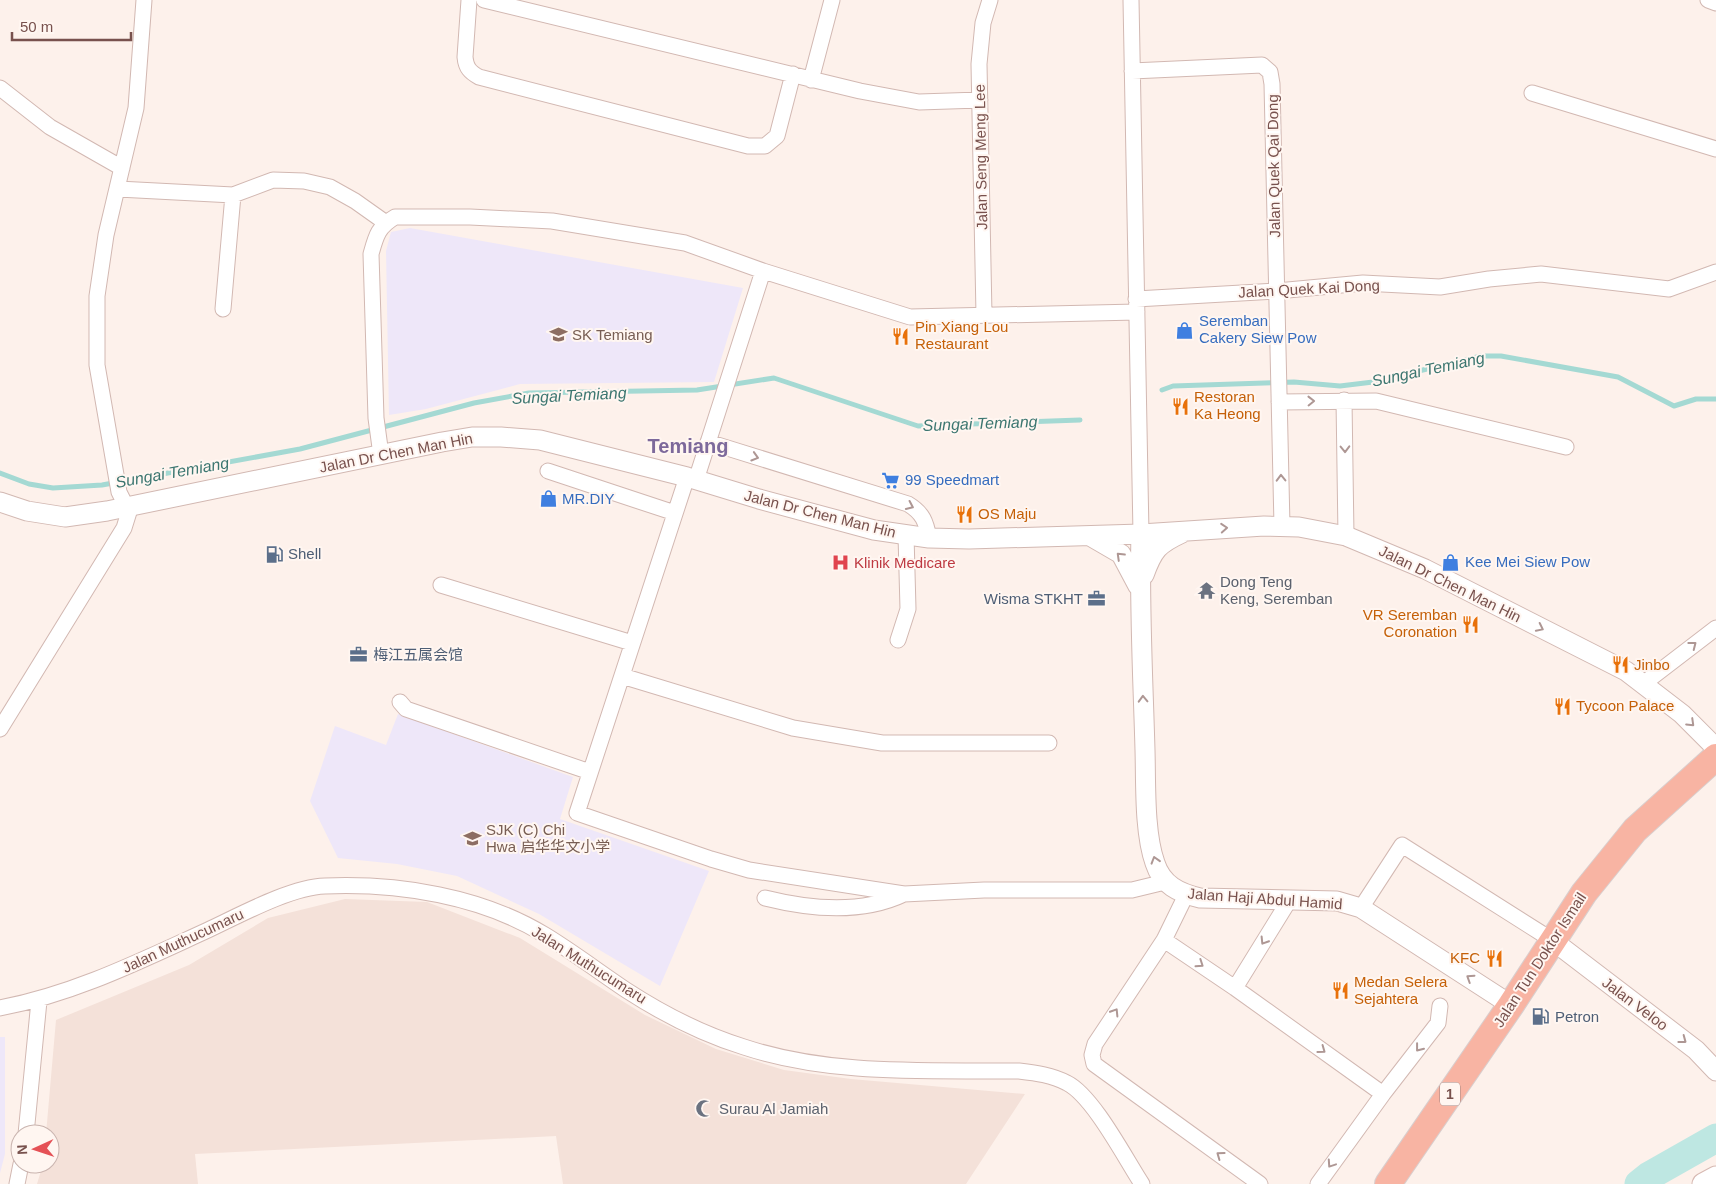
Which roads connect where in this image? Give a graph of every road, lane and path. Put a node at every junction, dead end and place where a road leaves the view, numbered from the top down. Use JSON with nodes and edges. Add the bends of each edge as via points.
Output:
{"nodes":[{"id":1,"x":144,"y":0,"type":"edge"},
{"id":2,"x":469,"y":0,"type":"edge"},
{"id":3,"x":484,"y":0,"type":"edge"},
{"id":4,"x":832,"y":0,"type":"edge"},
{"id":5,"x":990,"y":0,"type":"edge"},
{"id":6,"x":1131,"y":0,"type":"edge"},
{"id":7,"x":1708,"y":0,"type":"edge"},
{"id":8,"x":1716,"y":4,"type":"edge"},
{"id":9,"x":1132,"y":71,"type":"junction"},
{"id":10,"x":793,"y":74,"type":"junction"},
{"id":11,"x":811,"y":80,"type":"junction"},
{"id":12,"x":0,"y":88,"type":"edge"},
{"id":13,"x":1532,"y":93,"type":"dead end"},
{"id":14,"x":980,"y":100,"type":"junction"},
{"id":15,"x":1716,"y":149,"type":"edge"},
{"id":16,"x":122,"y":168,"type":"junction"},
{"id":17,"x":118,"y":189,"type":"junction"},
{"id":18,"x":233,"y":195,"type":"junction"},
{"id":19,"x":386,"y":222,"type":"junction"},
{"id":20,"x":763,"y":271,"type":"junction"},
{"id":21,"x":1716,"y":272,"type":"edge"},
{"id":22,"x":1277,"y":291,"type":"junction"},
{"id":23,"x":1136,"y":305,"type":"junction"},
{"id":24,"x":223,"y":309,"type":"dead end"},
{"id":25,"x":984,"y":315,"type":"junction"},
{"id":26,"x":1279,"y":397,"type":"junction"},
{"id":27,"x":1344,"y":400,"type":"junction"},
{"id":28,"x":708,"y":442,"type":"junction"},
{"id":29,"x":1566,"y":446,"type":"dead end"},
{"id":30,"x":380,"y":448,"type":"junction"},
{"id":31,"x":548,"y":471,"type":"dead end"},
{"id":32,"x":692,"y":479,"type":"junction"},
{"id":33,"x":124,"y":499,"type":"junction"},
{"id":34,"x":0,"y":502,"type":"edge"},
{"id":35,"x":675,"y":513,"type":"junction"},
{"id":36,"x":1282,"y":526,"type":"junction"},
{"id":37,"x":1187,"y":531,"type":"junction"},
{"id":38,"x":1141,"y":534,"type":"junction"},
{"id":39,"x":906,"y":535,"type":"junction"},
{"id":40,"x":1088,"y":535,"type":"junction"},
{"id":41,"x":1346,"y":536,"type":"junction"},
{"id":42,"x":929,"y":538,"type":"junction"},
{"id":43,"x":441,"y":584,"type":"dead end"},
{"id":44,"x":1139,"y":588,"type":"junction"},
{"id":45,"x":1716,"y":628,"type":"edge"},
{"id":46,"x":898,"y":640,"type":"dead end"},
{"id":47,"x":632,"y":643,"type":"junction"},
{"id":48,"x":622,"y":676,"type":"junction"},
{"id":49,"x":1643,"y":684,"type":"junction"},
{"id":50,"x":400,"y":702,"type":"dead end"},
{"id":51,"x":0,"y":729,"type":"edge"},
{"id":52,"x":1049,"y":743,"type":"dead end"},
{"id":53,"x":1716,"y":748,"type":"edge"},
{"id":54,"x":1716,"y":757,"type":"edge"},
{"id":55,"x":590,"y":772,"type":"junction"},
{"id":56,"x":1165,"y":882,"type":"junction"},
{"id":57,"x":904,"y":894,"type":"junction"},
{"id":58,"x":1186,"y":895,"type":"junction"},
{"id":59,"x":765,"y":898,"type":"dead end"},
{"id":60,"x":1290,"y":900,"type":"junction"},
{"id":61,"x":1360,"y":908,"type":"junction"},
{"id":62,"x":1164,"y":940,"type":"junction"},
{"id":63,"x":1552,"y":940,"type":"junction"},
{"id":64,"x":1235,"y":988,"type":"junction"},
{"id":65,"x":39,"y":1001,"type":"junction"},
{"id":66,"x":1511,"y":1005,"type":"junction"},
{"id":67,"x":1440,"y":1006,"type":"dead end"},
{"id":68,"x":0,"y":1008,"type":"edge"},
{"id":69,"x":1716,"y":1070,"type":"edge"},
{"id":70,"x":1383,"y":1094,"type":"junction"},
{"id":71,"x":27,"y":1124,"type":"edge"},
{"id":72,"x":1716,"y":1177,"type":"edge"},
{"id":73,"x":1142,"y":1184,"type":"edge"},
{"id":74,"x":1260,"y":1184,"type":"edge"},
{"id":75,"x":1318,"y":1184,"type":"edge"},
{"id":76,"x":1388,"y":1184,"type":"edge"},
{"id":77,"x":1703,"y":1184,"type":"edge"}],
"edges":[{"from":1,"to":16,"type":"street","via":[[136,108]]},
{"from":2,"to":10,"type":"street","via":[[465,57],[471,73],[748,146],[765,146],[777,136]]},
{"from":3,"to":10,"type":"street"},
{"from":4,"to":11,"type":"street"},
{"from":5,"to":14,"type":"street","name":"Jalan Seng Meng Lee","via":[[983,23]]},
{"from":6,"to":9,"type":"street"},
{"from":7,"to":8,"type":"street"},
{"from":9,"to":22,"type":"street","name":"Jalan Quek Qai Dong","via":[[1262,65],[1270,72]]},
{"from":9,"to":23,"type":"street"},
{"from":10,"to":11,"type":"street"},
{"from":11,"to":14,"type":"street","via":[[919,102]]},
{"from":12,"to":16,"type":"street","via":[[50,127]]},
{"from":13,"to":15,"type":"street"},
{"from":14,"to":25,"type":"street","name":"Jalan Seng Meng Lee"},
{"from":16,"to":17,"type":"street"},
{"from":17,"to":18,"type":"street"},
{"from":17,"to":33,"type":"street","via":[[106,235],[97,296],[98,365],[114,469]]},
{"from":18,"to":19,"type":"street","via":[[273,180],[304,181],[330,188]]},
{"from":18,"to":24,"type":"street"},
{"from":19,"to":20,"type":"street","name":"Jalan Quek Kai Dong","via":[[395,217],[552,221],[685,243]]},
{"from":19,"to":30,"type":"street","via":[[377,232],[372,254],[376,418]]},
{"from":20,"to":25,"type":"street","name":"Jalan Quek Kai Dong","via":[[910,316]]},
{"from":20,"to":28,"type":"street"},
{"from":21,"to":22,"type":"street","name":"Jalan Quek Kai Dong","via":[[1669,289],[1541,274],[1489,278],[1440,287],[1364,283]]},
{"from":22,"to":23,"type":"street","name":"Jalan Quek Kai Dong"},
{"from":22,"to":26,"type":"street","name":"Jalan Quek Qai Dong"},
{"from":23,"to":25,"type":"street","name":"Jalan Quek Kai Dong"},
{"from":23,"to":38,"type":"street"},
{"from":26,"to":27,"type":"street","one_way":true},
{"from":36,"to":26,"type":"street","name":"Jalan Quek Qai Dong","one_way":true},
{"from":27,"to":29,"type":"street","via":[[1376,401]]},
{"from":27,"to":41,"type":"street","one_way":true},
{"from":28,"to":32,"type":"street"},
{"from":28,"to":42,"type":"street","one_way":true,"via":[[908,504],[924,517]]},
{"from":30,"to":32,"type":"street","name":"Jalan Dr Chen Man Hin","via":[[500,436],[540,440]]},
{"from":30,"to":33,"type":"street","name":"Jalan Dr Chen Man Hin"},
{"from":31,"to":35,"type":"street"},
{"from":32,"to":35,"type":"street"},
{"from":32,"to":39,"type":"street","name":"Jalan Dr Chen Man Hin","via":[[874,530]]},
{"from":33,"to":34,"type":"street","name":"Jalan Dr Chen Man Hin","via":[[65,517],[27,511]]},
{"from":33,"to":51,"type":"street","via":[[124,528]]},
{"from":35,"to":47,"type":"street"},
{"from":37,"to":36,"type":"street","name":"Jalan Dr Chen Man Hin","one_way":true},
{"from":36,"to":41,"type":"street","name":"Jalan Dr Chen Man Hin"},
{"from":37,"to":38,"type":"street","name":"Jalan Dr Chen Man Hin"},
{"from":37,"to":44,"type":"street","via":[[1156,548]]},
{"from":38,"to":40,"type":"street","name":"Jalan Dr Chen Man Hin"},
{"from":38,"to":44,"type":"street"},
{"from":39,"to":42,"type":"street","name":"Jalan Dr Chen Man Hin"},
{"from":39,"to":46,"type":"street","via":[[908,609]]},
{"from":40,"to":42,"type":"street","name":"Jalan Dr Chen Man Hin"},
{"from":44,"to":40,"type":"street","one_way":true,"via":[[1121,554]]},
{"from":41,"to":49,"type":"street","name":"Jalan Dr Chen Man Hin","one_way":true,"via":[[1432,572],[1626,671]]},
{"from":43,"to":47,"type":"street"},
{"from":56,"to":44,"type":"street","one_way":true,"via":[[1155,863],[1147,808]]},
{"from":49,"to":45,"type":"street","one_way":true},
{"from":47,"to":48,"type":"street"},
{"from":48,"to":52,"type":"street","via":[[793,728],[882,743]]},
{"from":48,"to":55,"type":"street"},
{"from":49,"to":53,"type":"street","name":"Jalan Dr Chen Man Hin","one_way":true,"via":[[1682,714]]},
{"from":50,"to":55,"type":"street","via":[[406,709]]},
{"from":54,"to":63,"type":"highway","name":"Jalan Tun Doktor Ismail","number":"1","via":[[1624,843]]},
{"from":55,"to":57,"type":"street","via":[[577,813],[749,870]]},
{"from":56,"to":57,"type":"street","via":[[1132,890],[984,890]]},
{"from":56,"to":58,"type":"street","name":"Jalan Haji Abdul Hamid"},
{"from":57,"to":59,"type":"street","via":[[887,902],[860,906],[797,906]]},
{"from":58,"to":60,"type":"street","name":"Jalan Haji Abdul Hamid"},
{"from":58,"to":62,"type":"street"},
{"from":60,"to":61,"type":"street","name":"Jalan Haji Abdul Hamid","via":[[1337,901]]},
{"from":60,"to":64,"type":"street","one_way":true},
{"from":61,"to":63,"type":"street","via":[[1402,845]]},
{"from":66,"to":61,"type":"street","name":"Jalan Haji Abdul Hamid","one_way":true},
{"from":62,"to":64,"type":"street","one_way":true},
{"from":74,"to":62,"type":"street","one_way":true,"via":[[1094,1064],[1095,1044]]},
{"from":63,"to":66,"type":"highway","name":"Jalan Tun Doktor Ismail","number":"1"},
{"from":63,"to":69,"type":"street","name":"Jalan Veloo","one_way":true,"via":[[1696,1050]]},
{"from":64,"to":70,"type":"street","one_way":true},
{"from":65,"to":68,"type":"street","name":"Jalan Muthucumaru"},
{"from":65,"to":71,"type":"street"},
{"from":65,"to":73,"type":"street","name":"Jalan Muthucumaru","via":[[99,980],[272,900],[320,886],[373,885],[449,897],[499,913],[544,934],[678,1021],[743,1047],[789,1060],[839,1068],[1019,1071],[1045,1075],[1069,1084],[1092,1106]]},
{"from":66,"to":76,"type":"highway","name":"Jalan Tun Doktor Ismail","number":"1"},
{"from":67,"to":70,"type":"street","one_way":true,"via":[[1438,1023]]},
{"from":70,"to":75,"type":"street","one_way":true},
{"from":72,"to":77,"type":"main road"}]}
